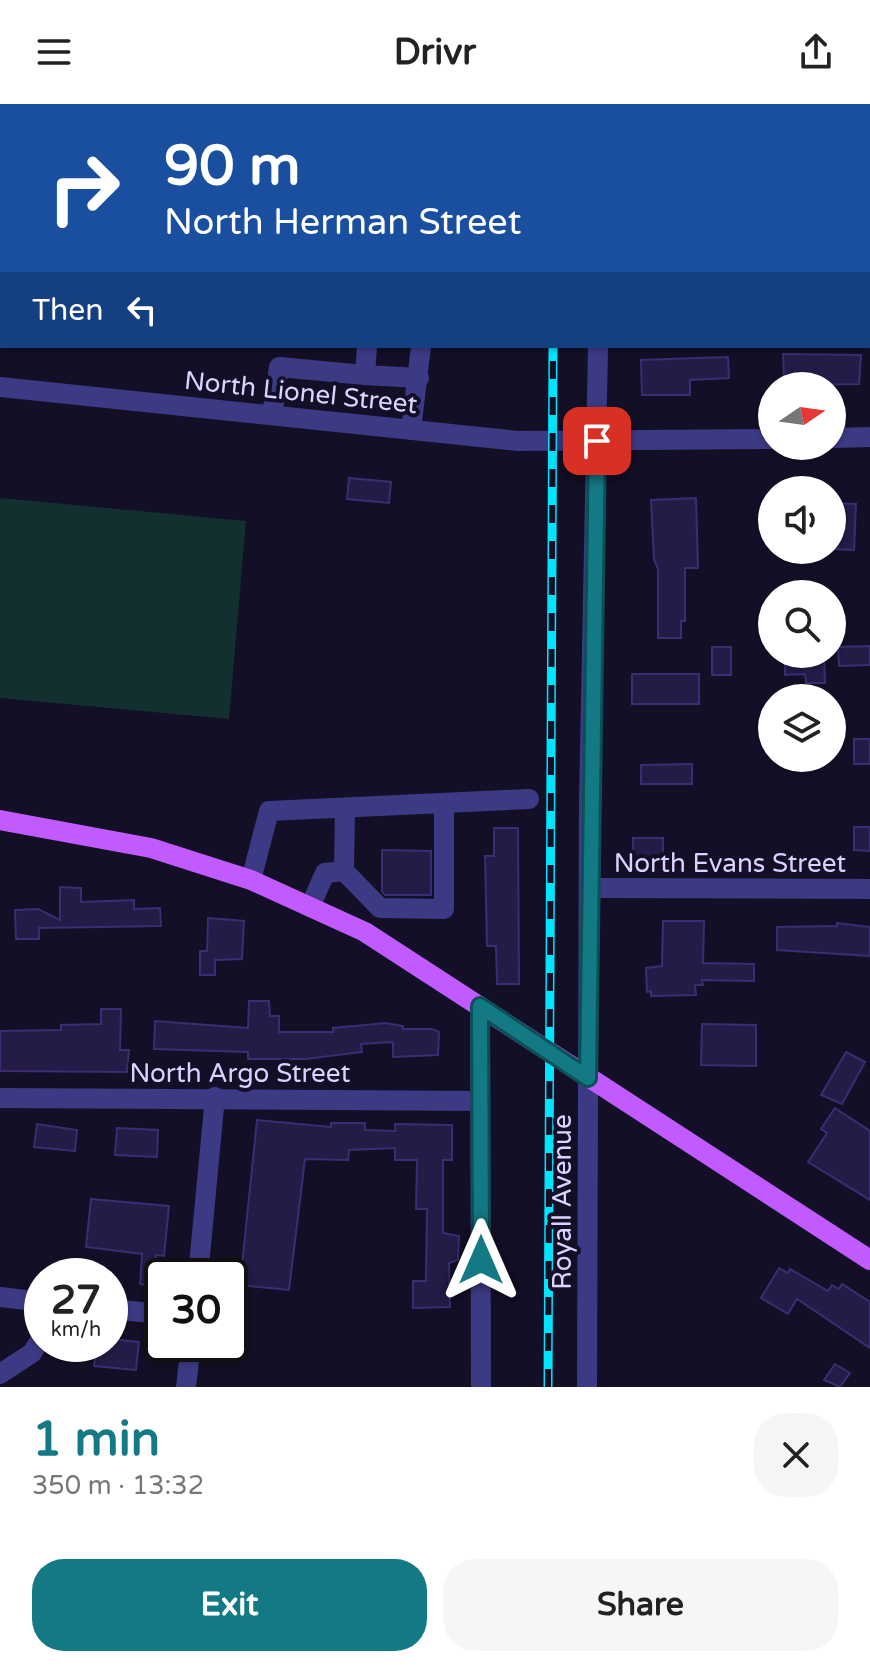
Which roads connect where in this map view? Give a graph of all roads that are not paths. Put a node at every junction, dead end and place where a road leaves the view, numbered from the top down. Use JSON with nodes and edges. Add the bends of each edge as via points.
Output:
{"nodes":[{"id":1,"x":367,"y":348,"type":"edge"},
{"id":2,"x":421,"y":348,"type":"edge"},
{"id":3,"x":598,"y":348,"type":"edge"},
{"id":4,"x":365,"y":375,"type":"junction"},
{"id":5,"x":419,"y":378,"type":"junction"},
{"id":6,"x":0,"y":387,"type":"edge"},
{"id":7,"x":272,"y":415,"type":"junction"},
{"id":8,"x":411,"y":430,"type":"junction"},
{"id":9,"x":870,"y":437,"type":"edge"},
{"id":10,"x":846,"y":438,"type":"edge"},
{"id":11,"x":758,"y":439,"type":"edge"},
{"id":12,"x":597,"y":441,"type":"junction"},
{"id":13,"x":529,"y":799,"type":"dead end"},
{"id":14,"x":444,"y":803,"type":"junction"},
{"id":15,"x":345,"y":808,"type":"junction"},
{"id":16,"x":0,"y":820,"type":"edge"},
{"id":17,"x":344,"y":871,"type":"junction"},
{"id":18,"x":251,"y":880,"type":"junction"},
{"id":19,"x":590,"y":888,"type":"junction"},
{"id":20,"x":870,"y":889,"type":"edge"},
{"id":21,"x":310,"y":907,"type":"junction"},
{"id":22,"x":480,"y":1006,"type":"junction"},
{"id":23,"x":588,"y":1078,"type":"junction"},
{"id":24,"x":215,"y":1097,"type":"junction"},
{"id":25,"x":0,"y":1098,"type":"edge"},
{"id":26,"x":480,"y":1101,"type":"junction"},
{"id":27,"x":200,"y":1258,"type":"edge"},
{"id":28,"x":870,"y":1260,"type":"edge"},
{"id":29,"x":0,"y":1297,"type":"edge"},
{"id":30,"x":24,"y":1300,"type":"edge"},
{"id":31,"x":24,"y":1358,"type":"edge"},
{"id":32,"x":189,"y":1362,"type":"edge"},
{"id":33,"x":0,"y":1374,"type":"edge"},
{"id":34,"x":186,"y":1387,"type":"edge"},
{"id":35,"x":481,"y":1387,"type":"edge"},
{"id":36,"x":587,"y":1387,"type":"edge"}],
"edges":[{"from":1,"to":4,"type":"street"},
{"from":2,"to":5,"type":"street"},
{"from":3,"to":12,"type":"street","name":"Royall Avenue"},
{"from":4,"to":5,"type":"street"},
{"from":4,"to":7,"type":"street","via":[[279,367]]},
{"from":5,"to":8,"type":"street"},
{"from":6,"to":7,"type":"street","name":"North Lionel Street"},
{"from":7,"to":8,"type":"street","name":"North Lionel Street"},
{"from":8,"to":12,"type":"street","name":"North Lionel Street","via":[[518,441]]},
{"from":9,"to":10,"type":"street"},
{"from":11,"to":12,"type":"street","name":"North Lionel Street"},
{"from":12,"to":19,"type":"street","name":"Royall Avenue"},
{"from":13,"to":14,"type":"street"},
{"from":14,"to":15,"type":"street"},
{"from":14,"to":17,"type":"street","via":[[444,909],[380,908]]},
{"from":15,"to":17,"type":"street"},
{"from":15,"to":18,"type":"street","via":[[269,811]]},
{"from":16,"to":18,"type":"main road","via":[[151,848]]},
{"from":17,"to":21,"type":"street","via":[[325,873]]},
{"from":18,"to":21,"type":"main road"},
{"from":19,"to":20,"type":"street","name":"North Evans Street"},
{"from":19,"to":23,"type":"street","name":"Royall Avenue"},
{"from":21,"to":22,"type":"main road","via":[[365,932]]},
{"from":22,"to":23,"type":"main road"},
{"from":22,"to":26,"type":"street"},
{"from":23,"to":28,"type":"main road"},
{"from":23,"to":36,"type":"street","name":"Royall Avenue"},
{"from":24,"to":25,"type":"street","name":"North Argo Street"},
{"from":24,"to":26,"type":"street","name":"North Argo Street"},
{"from":24,"to":27,"type":"street"},
{"from":26,"to":35,"type":"street"},
{"from":29,"to":30,"type":"street"},
{"from":31,"to":33,"type":"street"},
{"from":32,"to":34,"type":"street"}]}
